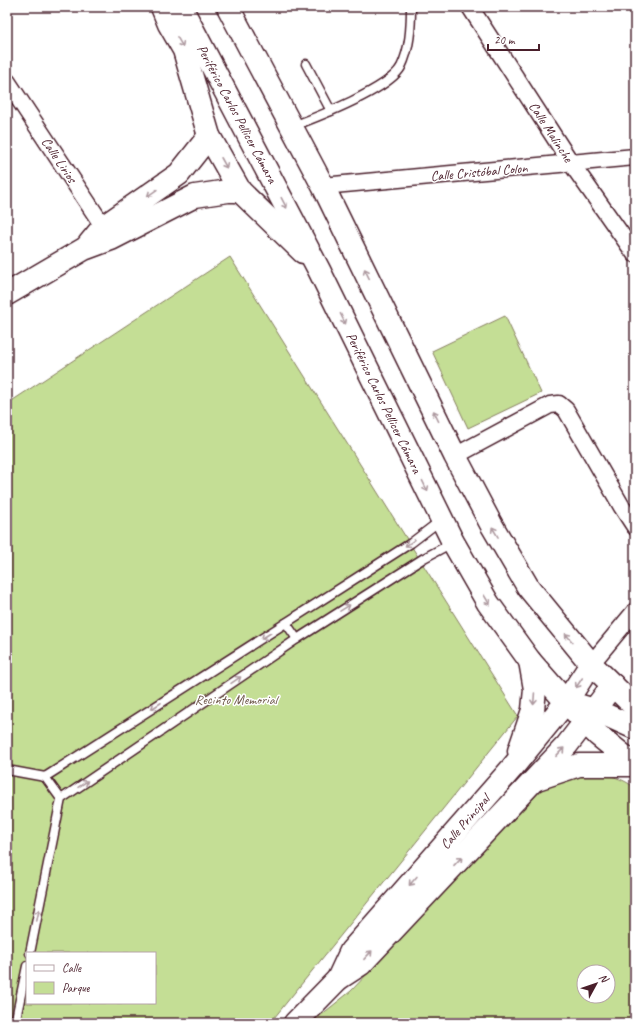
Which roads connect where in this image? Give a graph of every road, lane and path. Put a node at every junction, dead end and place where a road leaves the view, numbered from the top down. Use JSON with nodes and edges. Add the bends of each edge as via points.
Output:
{"nodes":[{"id":1,"x":162,"y":7,"type":"edge"},
{"id":2,"x":182,"y":7,"type":"edge"},
{"id":3,"x":228,"y":7,"type":"edge"},
{"id":4,"x":411,"y":7,"type":"edge"},
{"id":5,"x":470,"y":7,"type":"edge"},
{"id":6,"x":306,"y":64,"type":"dead end"},
{"id":7,"x":7,"y":82,"type":"edge"},
{"id":8,"x":331,"y":111,"type":"junction"},
{"id":9,"x":292,"y":127,"type":"junction"},
{"id":10,"x":209,"y":136,"type":"junction"},
{"id":11,"x":635,"y":157,"type":"edge"},
{"id":12,"x":571,"y":163,"type":"junction"},
{"id":13,"x":179,"y":174,"type":"junction"},
{"id":14,"x":324,"y":186,"type":"junction"},
{"id":15,"x":240,"y":191,"type":"junction"},
{"id":16,"x":195,"y":196,"type":"junction"},
{"id":17,"x":107,"y":233,"type":"junction"},
{"id":18,"x":635,"y":254,"type":"edge"},
{"id":19,"x":318,"y":270,"type":"junction"},
{"id":20,"x":7,"y":294,"type":"edge"},
{"id":21,"x":455,"y":456,"type":"junction"},
{"id":22,"x":442,"y":520,"type":"junction"},
{"id":23,"x":635,"y":527,"type":"edge"},
{"id":24,"x":453,"y":542,"type":"junction"},
{"id":25,"x":635,"y":611,"type":"edge"},
{"id":26,"x":286,"y":623,"type":"junction"},
{"id":27,"x":297,"y":639,"type":"junction"},
{"id":28,"x":530,"y":661,"type":"junction"},
{"id":29,"x":591,"y":664,"type":"junction"},
{"id":30,"x":613,"y":685,"type":"junction"},
{"id":31,"x":566,"y":702,"type":"junction"},
{"id":32,"x":635,"y":707,"type":"edge"},
{"id":33,"x":591,"y":716,"type":"junction"},
{"id":34,"x":635,"y":728,"type":"edge"},
{"id":35,"x":635,"y":765,"type":"edge"},
{"id":36,"x":512,"y":768,"type":"junction"},
{"id":37,"x":7,"y":770,"type":"edge"},
{"id":38,"x":45,"y":777,"type":"junction"},
{"id":39,"x":534,"y":780,"type":"junction"},
{"id":40,"x":61,"y":799,"type":"junction"},
{"id":41,"x":30,"y":952,"type":"edge"},
{"id":42,"x":26,"y":971,"type":"edge"},
{"id":43,"x":338,"y":979,"type":"junction"},
{"id":44,"x":15,"y":1023,"type":"edge"},
{"id":45,"x":295,"y":1023,"type":"edge"}],
"edges":[{"from":1,"to":10,"type":"main road","one_way":true,"via":[[184,50]]},
{"from":2,"to":19,"type":"main road","name":"Periférico Carlos Pellicer Cámara","one_way":true},
{"from":3,"to":9,"type":"main road"},
{"from":4,"to":8,"type":"lane","via":[[412,30],[401,68],[381,86]]},
{"from":5,"to":12,"type":"street","name":"Calle Malinche"},
{"from":6,"to":8,"type":"lane"},
{"from":7,"to":17,"type":"street","name":"Calle Lirios"},
{"from":8,"to":9,"type":"lane"},
{"from":9,"to":14,"type":"main road"},
{"from":10,"to":13,"type":"main road"},
{"from":10,"to":15,"type":"main road","one_way":true},
{"from":11,"to":12,"type":"street","name":"Calle Cristóbal Colon"},
{"from":12,"to":14,"type":"street","name":"Calle Cristóbal Colon"},
{"from":12,"to":18,"type":"street","name":"Calle Malinche"},
{"from":13,"to":16,"type":"main road"},
{"from":13,"to":17,"type":"main road","one_way":true},
{"from":21,"to":14,"type":"main road","one_way":true},
{"from":15,"to":16,"type":"main road"},
{"from":15,"to":19,"type":"main road"},
{"from":16,"to":17,"type":"main road"},
{"from":17,"to":20,"type":"main road","via":[[84,250]]},
{"from":19,"to":22,"type":"main road","name":"Periférico Carlos Pellicer Cámara","one_way":true},
{"from":21,"to":23,"type":"street","via":[[550,405],[559,404],[566,410]]},
{"from":29,"to":21,"type":"main road","one_way":true,"via":[[528,587]]},
{"from":22,"to":24,"type":"main road","name":"Periférico Carlos Pellicer Cámara"},
{"from":22,"to":26,"type":"lane","one_way":true},
{"from":27,"to":24,"type":"lane","one_way":true},
{"from":24,"to":28,"type":"main road","name":"Periférico Carlos Pellicer Cámara","one_way":true,"via":[[488,603]]},
{"from":25,"to":29,"type":"street"},
{"from":26,"to":27,"type":"lane"},
{"from":26,"to":38,"type":"lane","one_way":true},
{"from":40,"to":27,"type":"lane","one_way":true},
{"from":28,"to":31,"type":"main road","name":"Periférico Carlos Pellicer Cámara"},
{"from":28,"to":36,"type":"main road","one_way":true,"via":[[535,688],[533,710]]},
{"from":29,"to":30,"type":"main road"},
{"from":29,"to":31,"type":"main road","name":"Calle Principal","one_way":true},
{"from":30,"to":32,"type":"main road"},
{"from":30,"to":33,"type":"main road","name":"Calle Principal"},
{"from":31,"to":33,"type":"main road","name":"Periférico Carlos Pellicer Cámara"},
{"from":31,"to":36,"type":"main road","name":"Calle Principal"},
{"from":33,"to":34,"type":"main road"},
{"from":33,"to":35,"type":"main road","name":"Periférico Carlos Pellicer Cámara","via":[[598,734]]},
{"from":39,"to":33,"type":"main road","name":"Calle Principal","one_way":true},
{"from":35,"to":39,"type":"main road","via":[[579,765]]},
{"from":36,"to":43,"type":"main road","name":"Calle Principal","one_way":true,"via":[[350,952]]},
{"from":37,"to":38,"type":"lane"},
{"from":38,"to":40,"type":"lane"},
{"from":43,"to":39,"type":"main road","name":"Calle Principal","one_way":true,"via":[[361,964]]},
{"from":41,"to":40,"type":"lane","one_way":true},
{"from":42,"to":44,"type":"lane"},
{"from":43,"to":45,"type":"main road","name":"Calle Principal"}]}
